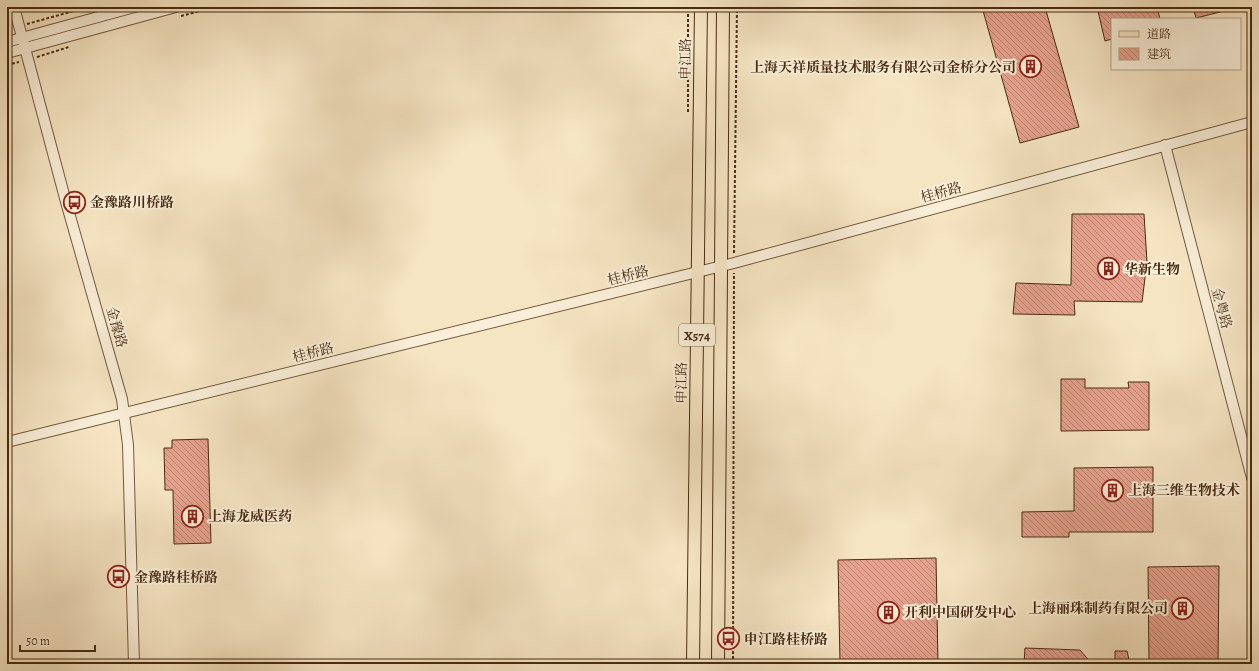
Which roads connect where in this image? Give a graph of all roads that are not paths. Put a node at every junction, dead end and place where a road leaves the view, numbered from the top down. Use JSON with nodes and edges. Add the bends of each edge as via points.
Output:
{"nodes":[{"id":1,"x":14,"y":7,"type":"edge"},
{"id":2,"x":135,"y":7,"type":"edge"},
{"id":3,"x":176,"y":7,"type":"edge"},
{"id":4,"x":701,"y":7,"type":"edge"},
{"id":5,"x":723,"y":7,"type":"edge"},
{"id":6,"x":7,"y":42,"type":"edge"},
{"id":7,"x":23,"y":43,"type":"junction"},
{"id":8,"x":7,"y":53,"type":"edge"},
{"id":9,"x":1252,"y":122,"type":"edge"},
{"id":10,"x":1165,"y":146,"type":"junction"},
{"id":11,"x":722,"y":266,"type":"junction"},
{"id":12,"x":697,"y":272,"type":"junction"},
{"id":13,"x":124,"y":413,"type":"junction"},
{"id":14,"x":7,"y":442,"type":"edge"},
{"id":15,"x":1252,"y":478,"type":"edge"},
{"id":16,"x":134,"y":664,"type":"edge"},
{"id":17,"x":693,"y":664,"type":"edge"},
{"id":18,"x":718,"y":664,"type":"edge"}],
"edges":[{"from":1,"to":7,"type":"street","name":"金豫路"},
{"from":2,"to":7,"type":"street"},
{"from":3,"to":7,"type":"street"},
{"from":4,"to":12,"type":"main road","name":"申江路","number":"X574"},
{"from":5,"to":11,"type":"main road","number":"X574"},
{"from":6,"to":7,"type":"street"},
{"from":7,"to":8,"type":"street"},
{"from":7,"to":13,"type":"street","name":"金豫路","via":[[119,384]]},
{"from":9,"to":10,"type":"street","name":"桂桥路"},
{"from":10,"to":11,"type":"street","name":"桂桥路"},
{"from":10,"to":15,"type":"street","name":"金粤路"},
{"from":11,"to":12,"type":"street","name":"桂桥路"},
{"from":11,"to":18,"type":"main road","number":"X574"},
{"from":12,"to":13,"type":"street","name":"桂桥路"},
{"from":12,"to":17,"type":"main road","name":"申江路","number":"X574"},
{"from":13,"to":14,"type":"street","name":"桂桥路"},
{"from":13,"to":16,"type":"street","name":"金豫路","via":[[128,453]]}]}
